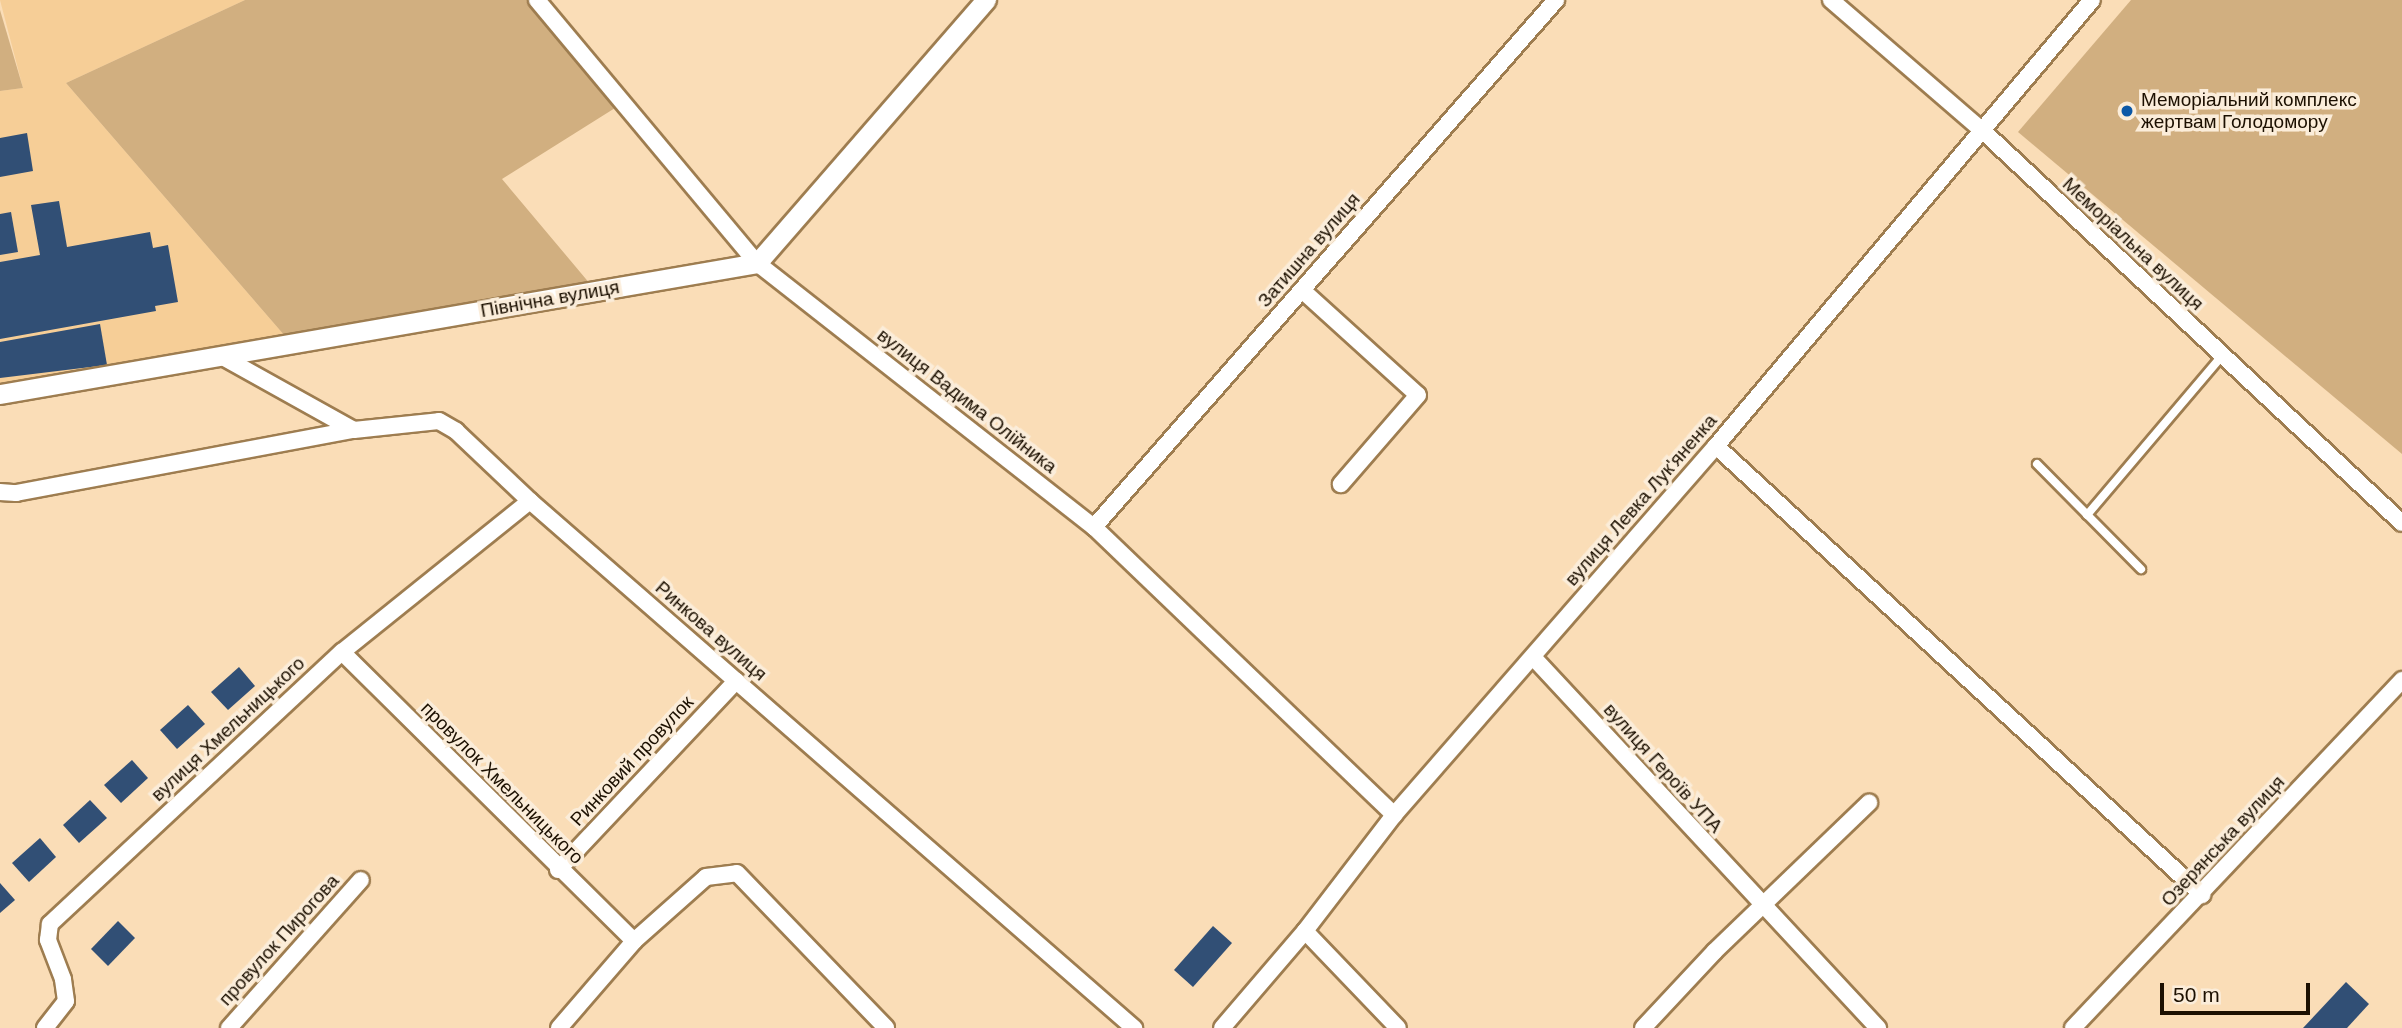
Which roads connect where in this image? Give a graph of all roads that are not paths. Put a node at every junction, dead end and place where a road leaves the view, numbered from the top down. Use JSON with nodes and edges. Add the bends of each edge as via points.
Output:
{"nodes":[{"id":1,"x":537,"y":0,"type":"edge"},
{"id":2,"x":986,"y":0,"type":"edge"},
{"id":3,"x":1556,"y":0,"type":"edge"},
{"id":4,"x":1831,"y":0,"type":"edge"},
{"id":5,"x":2092,"y":0,"type":"edge"},
{"id":6,"x":1983,"y":132,"type":"junction"},
{"id":7,"x":757,"y":263,"type":"junction"},
{"id":8,"x":1302,"y":290,"type":"junction"},
{"id":9,"x":221,"y":356,"type":"junction"},
{"id":10,"x":2221,"y":357,"type":"junction"},
{"id":11,"x":0,"y":394,"type":"edge"},
{"id":12,"x":355,"y":430,"type":"junction"},
{"id":13,"x":1716,"y":446,"type":"junction"},
{"id":14,"x":2037,"y":464,"type":"dead end"},
{"id":15,"x":1341,"y":484,"type":"dead end"},
{"id":16,"x":0,"y":492,"type":"edge"},
{"id":17,"x":530,"y":501,"type":"junction"},
{"id":18,"x":2087,"y":515,"type":"junction"},
{"id":19,"x":2402,"y":523,"type":"edge"},
{"id":20,"x":1094,"y":527,"type":"junction"},
{"id":21,"x":2141,"y":569,"type":"dead end"},
{"id":22,"x":342,"y":652,"type":"junction"},
{"id":23,"x":1533,"y":657,"type":"junction"},
{"id":24,"x":2402,"y":680,"type":"edge"},
{"id":25,"x":736,"y":681,"type":"junction"},
{"id":26,"x":1869,"y":803,"type":"dead end"},
{"id":27,"x":1394,"y":815,"type":"junction"},
{"id":28,"x":558,"y":870,"type":"junction"},
{"id":29,"x":361,"y":880,"type":"dead end"},
{"id":30,"x":2202,"y":895,"type":"junction"},
{"id":31,"x":1762,"y":907,"type":"junction"},
{"id":32,"x":1305,"y":931,"type":"junction"},
{"id":33,"x":634,"y":941,"type":"junction"},
{"id":34,"x":45,"y":1028,"type":"edge"},
{"id":35,"x":229,"y":1028,"type":"edge"},
{"id":36,"x":559,"y":1028,"type":"edge"},
{"id":37,"x":886,"y":1028,"type":"edge"},
{"id":38,"x":1134,"y":1028,"type":"edge"},
{"id":39,"x":1223,"y":1028,"type":"edge"},
{"id":40,"x":1398,"y":1028,"type":"edge"},
{"id":41,"x":1643,"y":1028,"type":"edge"},
{"id":42,"x":1878,"y":1028,"type":"edge"},
{"id":43,"x":2073,"y":1028,"type":"edge"}],
"edges":[{"from":1,"to":7,"type":"street","name":"вулиця Вадима Олійника"},
{"from":2,"to":7,"type":"street"},
{"from":3,"to":8,"type":"street","name":"Затишна вулиця"},
{"from":4,"to":6,"type":"street","name":"Меморіальна вулиця"},
{"from":5,"to":6,"type":"street","name":"вулиця Левка Лук'яненка"},
{"from":6,"to":10,"type":"street","name":"Меморіальна вулиця"},
{"from":6,"to":13,"type":"street","name":"вулиця Левка Лук'яненка"},
{"from":7,"to":9,"type":"street","name":"Північна вулиця"},
{"from":7,"to":20,"type":"street","name":"вулиця Вадима Олійника"},
{"from":8,"to":15,"type":"street","via":[[1418,395]]},
{"from":8,"to":20,"type":"street","name":"Затишна вулиця"},
{"from":9,"to":11,"type":"street","name":"Північна вулиця"},
{"from":9,"to":12,"type":"street"},
{"from":10,"to":18,"type":"lane"},
{"from":10,"to":19,"type":"street","name":"Меморіальна вулиця"},
{"from":12,"to":16,"type":"street","name":"Ринкова вулиця","via":[[16,493]]},
{"from":12,"to":17,"type":"street","name":"Ринкова вулиця","via":[[439,421],[456,431]]},
{"from":13,"to":23,"type":"street","name":"вулиця Левка Лук'яненка"},
{"from":13,"to":30,"type":"street"},
{"from":14,"to":18,"type":"lane"},
{"from":17,"to":22,"type":"street","name":"вулиця Хмельницького"},
{"from":17,"to":25,"type":"street","name":"Ринкова вулиця"},
{"from":18,"to":21,"type":"lane"},
{"from":20,"to":27,"type":"street","name":"вулиця Вадима Олійника"},
{"from":22,"to":28,"type":"street","name":"провулок Хмельницького"},
{"from":22,"to":34,"type":"street","name":"вулиця Хмельницького","via":[[50,924],[48,940],[64,979],[66,1001]]},
{"from":23,"to":27,"type":"street","name":"вулиця Левка Лук'яненка"},
{"from":23,"to":31,"type":"street","name":"вулиця Героїв УПА"},
{"from":24,"to":30,"type":"street","name":"Озерянська вулиця"},
{"from":25,"to":28,"type":"street","name":"Ринковий провулок"},
{"from":25,"to":38,"type":"street","name":"Ринкова вулиця"},
{"from":26,"to":31,"type":"street"},
{"from":27,"to":32,"type":"street","name":"вулиця Левка Лук'яненка"},
{"from":28,"to":33,"type":"street","name":"провулок Хмельницького"},
{"from":29,"to":35,"type":"street","name":"провулок Пирогова"},
{"from":30,"to":43,"type":"street","name":"Озерянська вулиця"},
{"from":31,"to":41,"type":"street"},
{"from":31,"to":42,"type":"street"},
{"from":32,"to":39,"type":"street","name":"вулиця Левка Лук'яненка"},
{"from":32,"to":40,"type":"street"},
{"from":33,"to":36,"type":"street"},
{"from":33,"to":37,"type":"street","via":[[706,877],[737,873]]}]}
